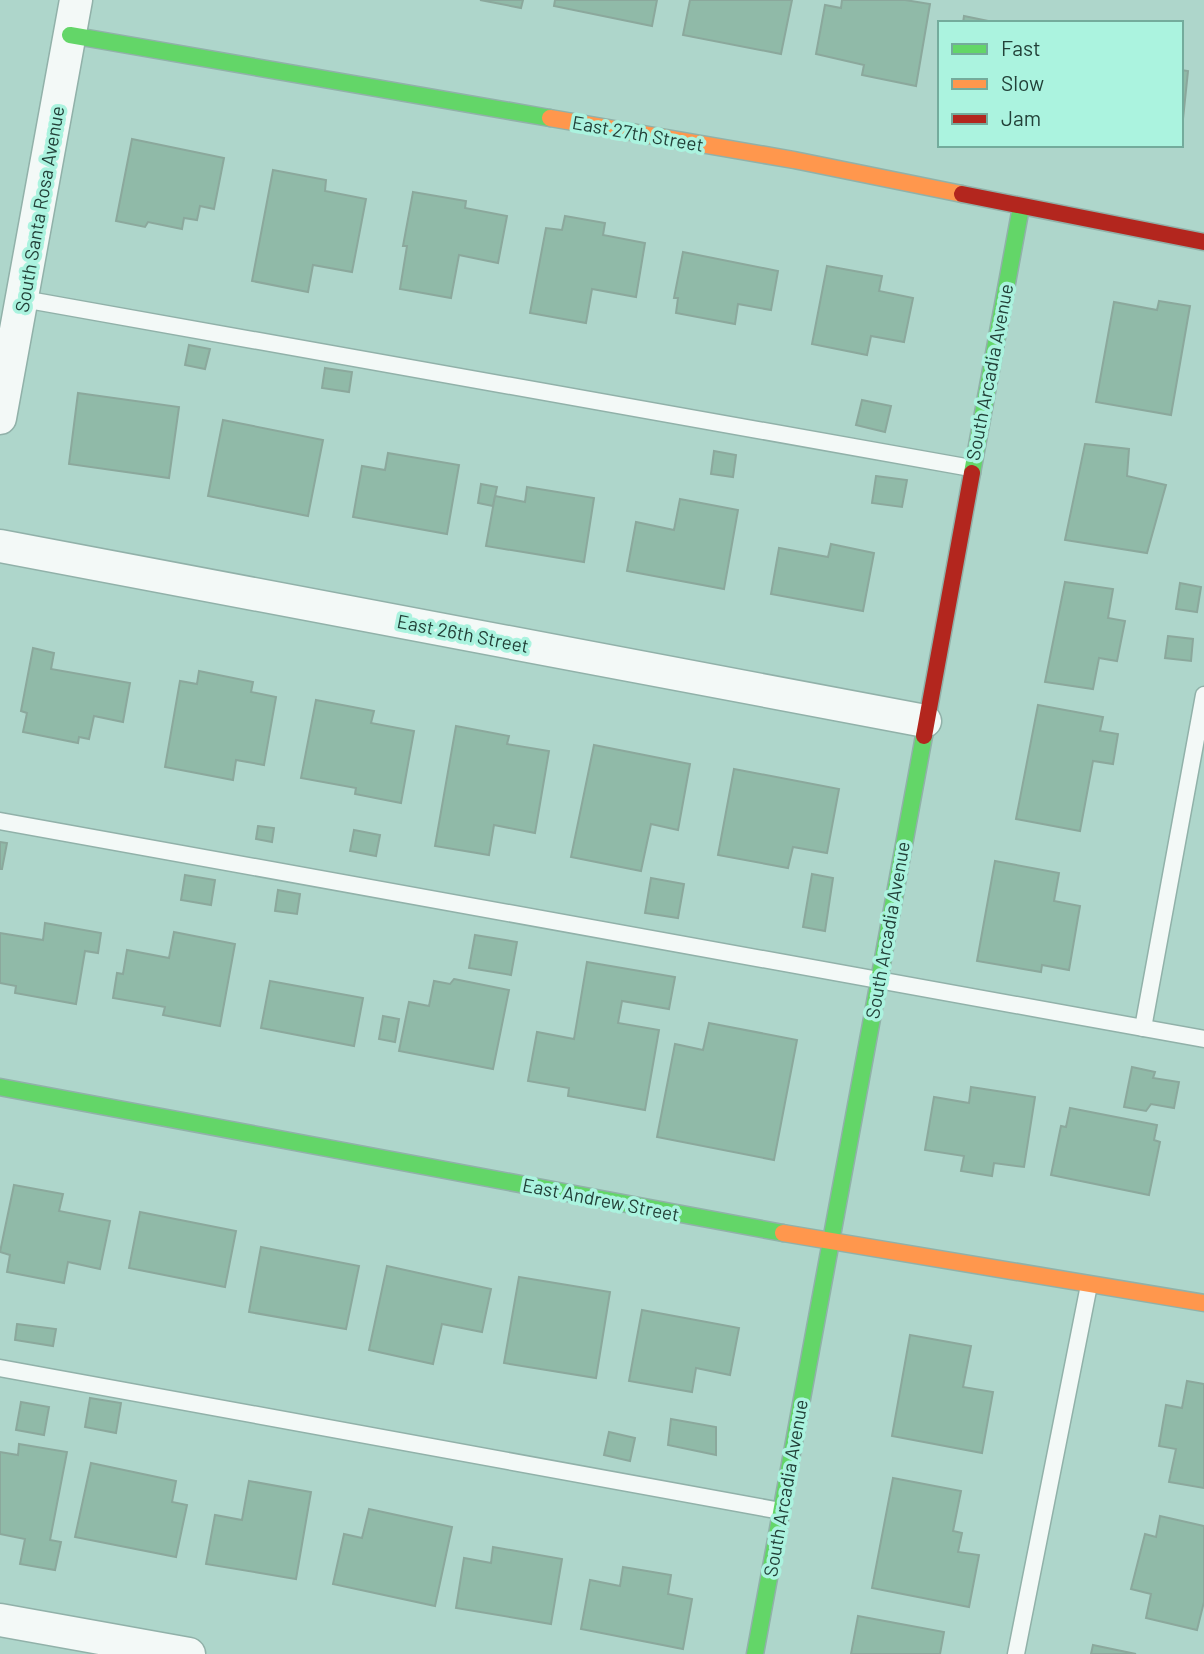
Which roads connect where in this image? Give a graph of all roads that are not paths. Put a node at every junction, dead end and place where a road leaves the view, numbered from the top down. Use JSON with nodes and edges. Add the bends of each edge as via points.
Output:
{"nodes":[{"id":1,"x":76,"y":0,"type":"edge"},
{"id":2,"x":70,"y":36,"type":"junction"},
{"id":3,"x":1021,"y":207,"type":"junction"},
{"id":4,"x":1204,"y":242,"type":"edge"},
{"id":5,"x":23,"y":299,"type":"junction"},
{"id":6,"x":0,"y":418,"type":"edge"},
{"id":7,"x":971,"y":468,"type":"junction"},
{"id":8,"x":0,"y":546,"type":"edge"},
{"id":9,"x":1204,"y":695,"type":"edge"},
{"id":10,"x":925,"y":721,"type":"junction"},
{"id":11,"x":0,"y":821,"type":"edge"},
{"id":12,"x":878,"y":980,"type":"junction"},
{"id":13,"x":1143,"y":1028,"type":"junction"},
{"id":14,"x":1204,"y":1039,"type":"edge"},
{"id":15,"x":0,"y":1087,"type":"edge"},
{"id":16,"x":830,"y":1242,"type":"junction"},
{"id":17,"x":1089,"y":1285,"type":"junction"},
{"id":18,"x":1204,"y":1303,"type":"edge"},
{"id":19,"x":0,"y":1368,"type":"edge"},
{"id":20,"x":781,"y":1511,"type":"junction"},
{"id":21,"x":0,"y":1620,"type":"edge"},
{"id":22,"x":189,"y":1654,"type":"edge"},
{"id":23,"x":755,"y":1654,"type":"edge"},
{"id":24,"x":1016,"y":1654,"type":"edge"}],
"edges":[{"from":1,"to":2,"type":"street","name":"South Santa Rosa Avenue"},
{"from":2,"to":3,"type":"street","name":"East 27th Street","via":[[794,160]]},
{"from":2,"to":5,"type":"street","name":"South Santa Rosa Avenue"},
{"from":3,"to":4,"type":"street","name":"East 27th Street"},
{"from":3,"to":7,"type":"street","name":"South Arcadia Avenue"},
{"from":5,"to":6,"type":"street","name":"South Santa Rosa Avenue"},
{"from":5,"to":7,"type":"lane"},
{"from":7,"to":10,"type":"street","name":"South Arcadia Avenue"},
{"from":8,"to":10,"type":"street","name":"East 26th Street"},
{"from":9,"to":13,"type":"lane"},
{"from":10,"to":12,"type":"street","name":"South Arcadia Avenue"},
{"from":11,"to":12,"type":"lane"},
{"from":12,"to":13,"type":"lane"},
{"from":12,"to":16,"type":"street","name":"South Arcadia Avenue"},
{"from":13,"to":14,"type":"lane"},
{"from":15,"to":16,"type":"street","name":"East Andrew Street"},
{"from":16,"to":17,"type":"street","name":"East Andrew Street"},
{"from":16,"to":20,"type":"street","name":"South Arcadia Avenue"},
{"from":17,"to":18,"type":"street","name":"East Andrew Street"},
{"from":17,"to":24,"type":"lane"},
{"from":19,"to":20,"type":"lane"},
{"from":20,"to":23,"type":"street","name":"South Arcadia Avenue"},
{"from":21,"to":22,"type":"street"}]}
